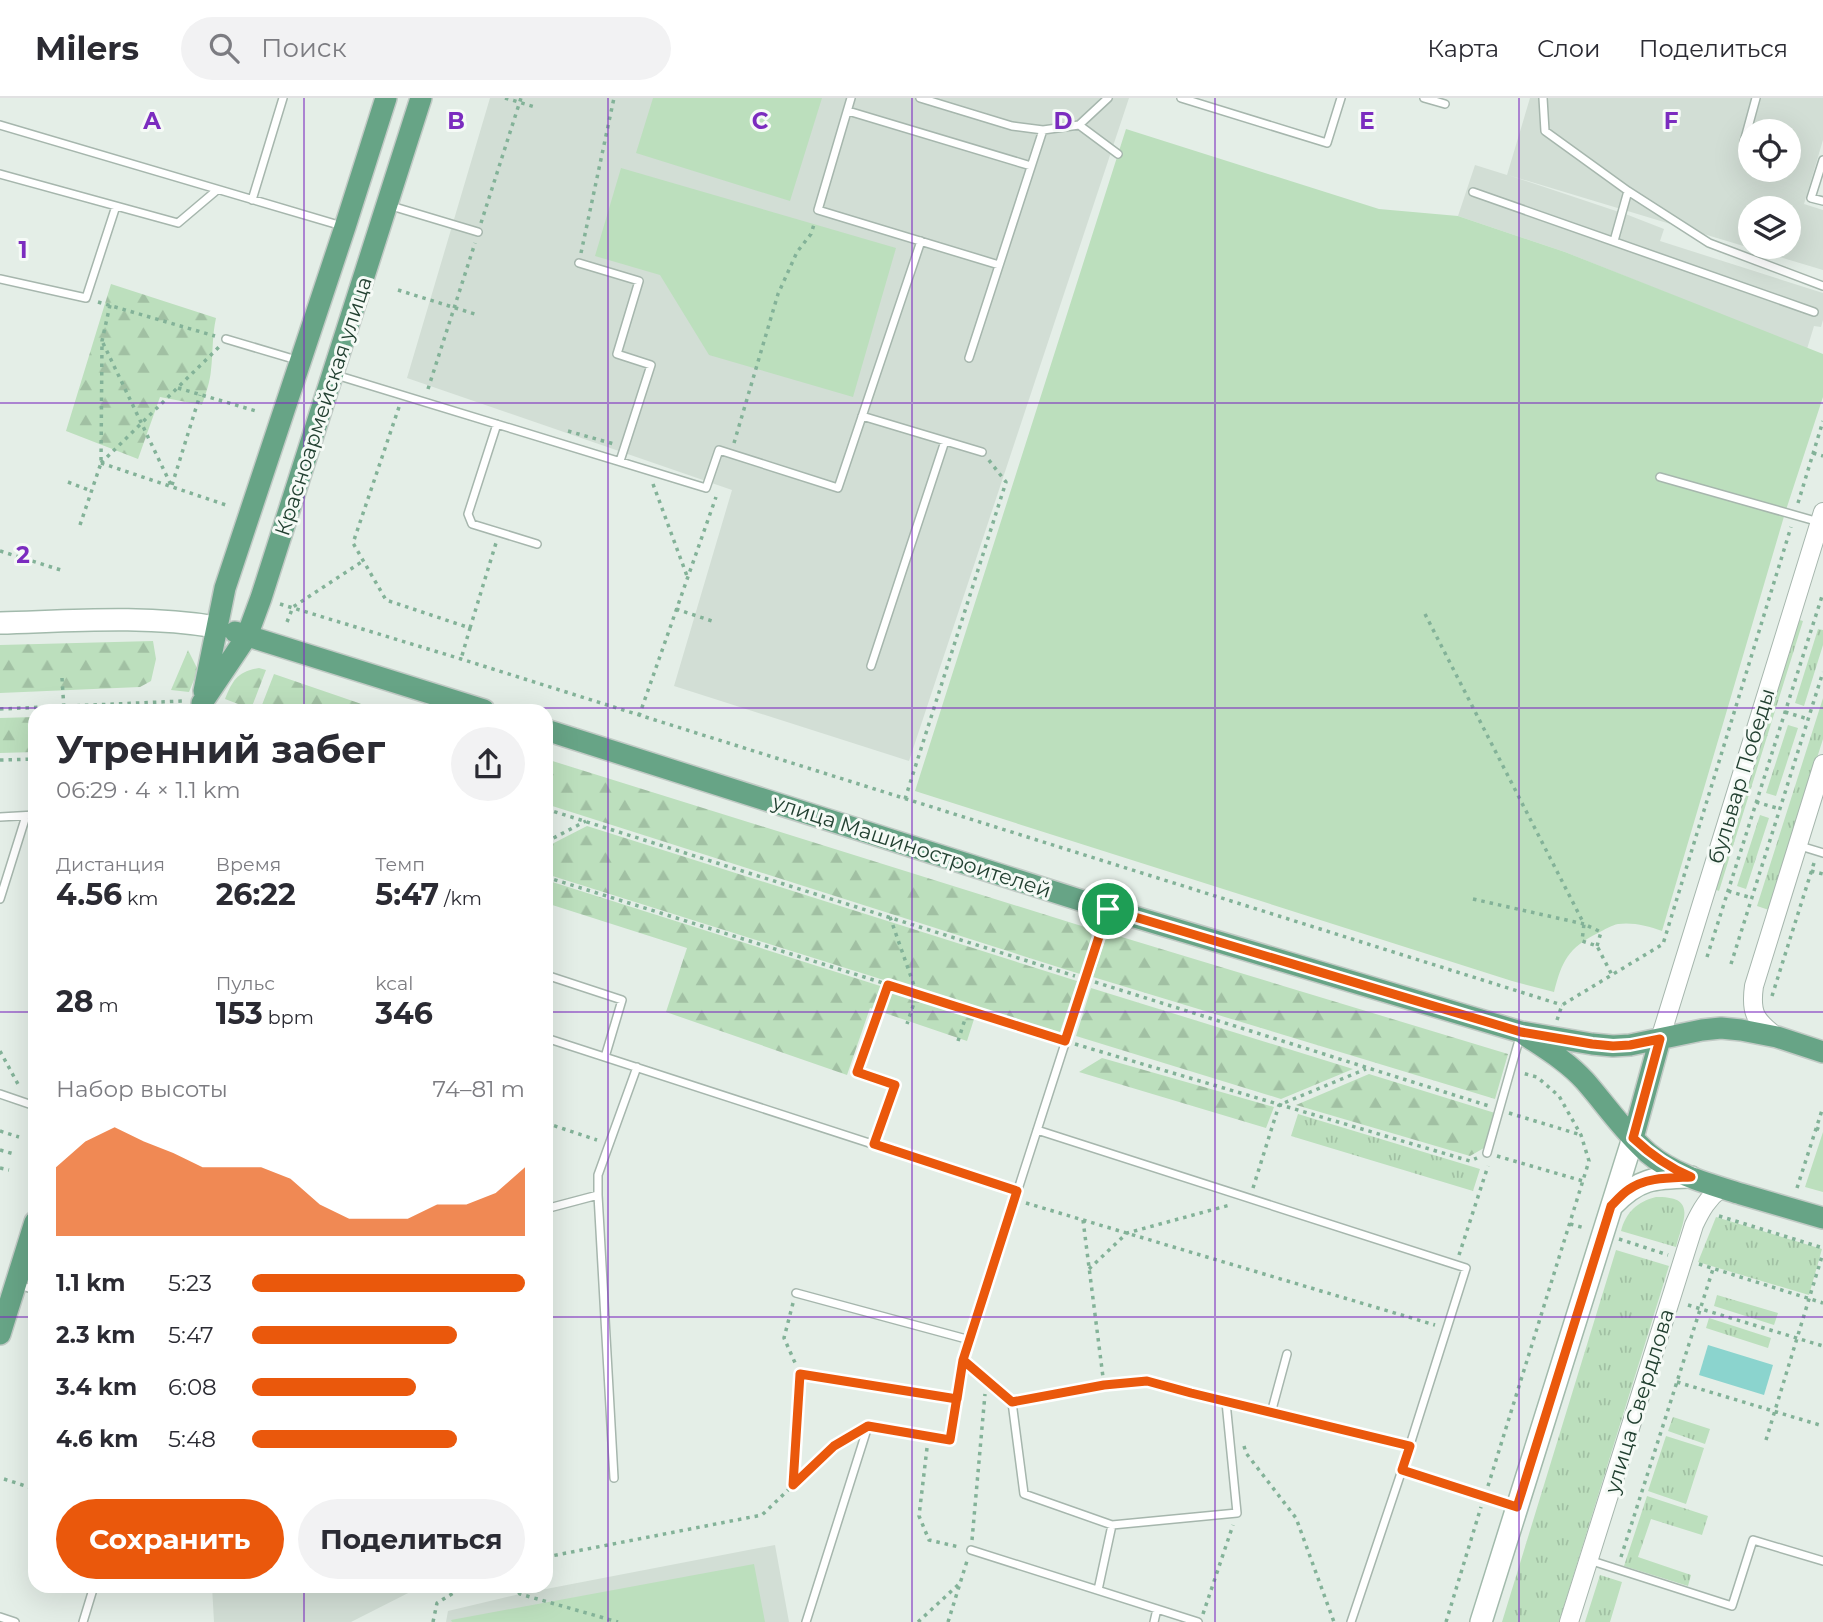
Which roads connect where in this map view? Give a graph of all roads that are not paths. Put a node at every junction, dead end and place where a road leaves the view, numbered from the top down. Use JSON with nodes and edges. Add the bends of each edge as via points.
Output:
{"nodes":[{"id":1,"x":283,"y":98,"type":"edge"},
{"id":2,"x":386,"y":98,"type":"edge"},
{"id":3,"x":421,"y":98,"type":"edge"},
{"id":4,"x":851,"y":98,"type":"edge"},
{"id":5,"x":920,"y":98,"type":"edge"},
{"id":6,"x":1108,"y":98,"type":"edge"},
{"id":7,"x":1181,"y":98,"type":"edge"},
{"id":8,"x":1341,"y":98,"type":"edge"},
{"id":9,"x":1424,"y":98,"type":"edge"},
{"id":10,"x":1543,"y":98,"type":"edge"},
{"id":11,"x":1756,"y":98,"type":"edge"},
{"id":12,"x":1445,"y":104,"type":"dead end"},
{"id":13,"x":848,"y":111,"type":"junction"},
{"id":14,"x":1750,"y":119,"type":"edge"},
{"id":15,"x":0,"y":125,"type":"edge"},
{"id":16,"x":1079,"y":125,"type":"junction"},
{"id":17,"x":1043,"y":130,"type":"junction"},
{"id":18,"x":1118,"y":154,"type":"dead end"},
{"id":19,"x":1823,"y":160,"type":"edge"},
{"id":20,"x":1031,"y":166,"type":"junction"},
{"id":21,"x":0,"y":174,"type":"edge"},
{"id":22,"x":217,"y":190,"type":"junction"},
{"id":23,"x":1628,"y":191,"type":"junction"},
{"id":24,"x":1473,"y":192,"type":"dead end"},
{"id":25,"x":252,"y":200,"type":"junction"},
{"id":26,"x":1823,"y":201,"type":"edge"},
{"id":27,"x":387,"y":205,"type":"junction"},
{"id":28,"x":116,"y":206,"type":"junction"},
{"id":29,"x":345,"y":227,"type":"junction"},
{"id":30,"x":478,"y":232,"type":"road end"},
{"id":31,"x":1614,"y":241,"type":"junction"},
{"id":32,"x":921,"y":242,"type":"junction"},
{"id":33,"x":579,"y":263,"type":"road end"},
{"id":34,"x":999,"y":265,"type":"junction"},
{"id":35,"x":0,"y":279,"type":"edge"},
{"id":36,"x":1823,"y":286,"type":"edge"},
{"id":37,"x":1815,"y":312,"type":"dead end"},
{"id":38,"x":226,"y":339,"type":"road end"},
{"id":39,"x":969,"y":358,"type":"dead end"},
{"id":40,"x":300,"y":361,"type":"junction"},
{"id":41,"x":332,"y":373,"type":"junction"},
{"id":42,"x":862,"y":416,"type":"junction"},
{"id":43,"x":497,"y":424,"type":"junction"},
{"id":44,"x":945,"y":441,"type":"junction"},
{"id":45,"x":982,"y":452,"type":"road end"},
{"id":46,"x":620,"y":461,"type":"junction"},
{"id":47,"x":1660,"y":477,"type":"dead end"},
{"id":48,"x":1821,"y":517,"type":"edge"},
{"id":49,"x":537,"y":544,"type":"dead end"},
{"id":50,"x":0,"y":623,"type":"edge"},
{"id":51,"x":216,"y":627,"type":"junction"},
{"id":52,"x":247,"y":636,"type":"junction"},
{"id":53,"x":871,"y":666,"type":"dead end"},
{"id":54,"x":202,"y":704,"type":"edge"},
{"id":55,"x":203,"y":704,"type":"edge"},
{"id":56,"x":465,"y":704,"type":"edge"},
{"id":57,"x":553,"y":732,"type":"edge"},
{"id":58,"x":1823,"y":764,"type":"edge"},
{"id":59,"x":28,"y":815,"type":"edge"},
{"id":60,"x":0,"y":817,"type":"edge"},
{"id":61,"x":28,"y":823,"type":"edge"},
{"id":62,"x":1797,"y":845,"type":"junction"},
{"id":63,"x":1820,"y":852,"type":"edge"},
{"id":64,"x":0,"y":900,"type":"edge"},
{"id":65,"x":1108,"y":909,"type":"junction"},
{"id":66,"x":553,"y":977,"type":"edge"},
{"id":67,"x":1521,"y":1032,"type":"junction"},
{"id":68,"x":1777,"y":1037,"type":"junction"},
{"id":69,"x":1660,"y":1039,"type":"junction"},
{"id":70,"x":553,"y":1040,"type":"edge"},
{"id":71,"x":1823,"y":1052,"type":"edge"},
{"id":72,"x":605,"y":1057,"type":"junction"},
{"id":73,"x":637,"y":1067,"type":"junction"},
{"id":74,"x":857,"y":1072,"type":"road end"},
{"id":75,"x":0,"y":1094,"type":"edge"},
{"id":76,"x":28,"y":1104,"type":"edge"},
{"id":77,"x":1037,"y":1130,"type":"junction"},
{"id":78,"x":1633,"y":1138,"type":"junction"},
{"id":79,"x":874,"y":1144,"type":"junction"},
{"id":80,"x":1490,"y":1153,"type":"road end"},
{"id":81,"x":1691,"y":1177,"type":"junction"},
{"id":82,"x":1721,"y":1188,"type":"junction"},
{"id":83,"x":1017,"y":1191,"type":"junction"},
{"id":84,"x":598,"y":1195,"type":"junction"},
{"id":85,"x":1611,"y":1206,"type":"junction"},
{"id":86,"x":553,"y":1207,"type":"edge"},
{"id":87,"x":1823,"y":1218,"type":"edge"},
{"id":88,"x":28,"y":1268,"type":"edge"},
{"id":89,"x":25,"y":1287,"type":"edge"},
{"id":90,"x":796,"y":1293,"type":"road end"},
{"id":91,"x":0,"y":1334,"type":"edge"},
{"id":92,"x":970,"y":1340,"type":"junction"},
{"id":93,"x":1287,"y":1354,"type":"dead end"},
{"id":94,"x":963,"y":1360,"type":"junction"},
{"id":95,"x":800,"y":1374,"type":"road end"},
{"id":96,"x":1191,"y":1393,"type":"road end"},
{"id":97,"x":957,"y":1399,"type":"junction"},
{"id":98,"x":1226,"y":1402,"type":"junction"},
{"id":99,"x":1271,"y":1413,"type":"junction"},
{"id":100,"x":1410,"y":1446,"type":"junction"},
{"id":101,"x":1402,"y":1470,"type":"junction"},
{"id":102,"x":614,"y":1478,"type":"dead end"},
{"id":103,"x":1517,"y":1507,"type":"junction"},
{"id":104,"x":1112,"y":1525,"type":"junction"},
{"id":105,"x":971,"y":1550,"type":"road end"},
{"id":106,"x":1588,"y":1560,"type":"junction"},
{"id":107,"x":1823,"y":1561,"type":"edge"},
{"id":108,"x":1098,"y":1590,"type":"junction"},
{"id":109,"x":92,"y":1593,"type":"edge"},
{"id":110,"x":1157,"y":1609,"type":"junction"},
{"id":111,"x":0,"y":1617,"type":"edge"},
{"id":112,"x":15,"y":1622,"type":"edge"},
{"id":113,"x":83,"y":1622,"type":"edge"},
{"id":114,"x":806,"y":1622,"type":"edge"},
{"id":115,"x":1154,"y":1622,"type":"edge"},
{"id":116,"x":1199,"y":1622,"type":"edge"},
{"id":117,"x":1351,"y":1622,"type":"edge"},
{"id":118,"x":1481,"y":1622,"type":"edge"},
{"id":119,"x":1569,"y":1622,"type":"edge"}],
"edges":[{"from":1,"to":25,"type":"lane"},
{"from":2,"to":29,"type":"main road","name":"Красноармейская улица"},
{"from":3,"to":27,"type":"main road","name":"Красноармейская улица"},
{"from":4,"to":13,"type":"lane"},
{"from":5,"to":17,"type":"lane","via":[[1012,127]]},
{"from":6,"to":16,"type":"lane"},
{"from":7,"to":8,"type":"lane","via":[[1327,143]]},
{"from":9,"to":12,"type":"lane"},
{"from":10,"to":23,"type":"lane","via":[[1545,131]]},
{"from":11,"to":14,"type":"lane"},
{"from":13,"to":20,"type":"lane"},
{"from":13,"to":32,"type":"lane","via":[[818,210]]},
{"from":15,"to":22,"type":"lane"},
{"from":16,"to":17,"type":"lane"},
{"from":16,"to":18,"type":"lane"},
{"from":17,"to":20,"type":"lane"},
{"from":19,"to":26,"type":"lane","via":[[1811,198]]},
{"from":20,"to":34,"type":"lane"},
{"from":21,"to":28,"type":"lane"},
{"from":22,"to":25,"type":"lane"},
{"from":22,"to":28,"type":"lane","via":[[178,223]]},
{"from":23,"to":31,"type":"lane"},
{"from":23,"to":36,"type":"lane","via":[[1709,243]]},
{"from":24,"to":31,"type":"lane"},
{"from":25,"to":29,"type":"lane"},
{"from":27,"to":30,"type":"lane"},
{"from":27,"to":41,"type":"main road","name":"Красноармейская улица"},
{"from":28,"to":35,"type":"lane","via":[[86,298]]},
{"from":29,"to":40,"type":"main road","name":"Красноармейская улица"},
{"from":31,"to":37,"type":"lane"},
{"from":32,"to":34,"type":"lane"},
{"from":32,"to":42,"type":"lane"},
{"from":33,"to":46,"type":"lane","via":[[639,281],[617,354],[651,365]]},
{"from":34,"to":39,"type":"lane"},
{"from":38,"to":40,"type":"lane"},
{"from":40,"to":51,"type":"main road","name":"Красноармейская улица"},
{"from":41,"to":43,"type":"lane"},
{"from":41,"to":52,"type":"main road","name":"Красноармейская улица"},
{"from":42,"to":44,"type":"lane"},
{"from":42,"to":46,"type":"lane","via":[[838,488],[719,450],[706,488]]},
{"from":43,"to":46,"type":"lane"},
{"from":43,"to":49,"type":"lane","via":[[468,514],[472,524]]},
{"from":44,"to":45,"type":"lane"},
{"from":44,"to":53,"type":"lane"},
{"from":47,"to":48,"type":"lane","via":[[1794,515]]},
{"from":48,"to":69,"type":"street","name":"бульвар Победы"},
{"from":50,"to":51,"type":"main road","via":[[141,620]]},
{"from":51,"to":52,"type":"main road"},
{"from":51,"to":54,"type":"main road","name":"Красноармейская улица"},
{"from":52,"to":55,"type":"main road","name":"Красноармейская улица"},
{"from":52,"to":56,"type":"main road"},
{"from":57,"to":65,"type":"main road","name":"улица Машиностроителей"},
{"from":58,"to":62,"type":"street"},
{"from":59,"to":60,"type":"lane"},
{"from":61,"to":64,"type":"lane"},
{"from":62,"to":63,"type":"lane"},
{"from":62,"to":68,"type":"street","via":[[1751,1003],[1762,1026]]},
{"from":65,"to":67,"type":"main road","name":"улица Машиностроителей"},
{"from":65,"to":77,"type":"lane"},
{"from":66,"to":72,"type":"lane","via":[[622,1000]]},
{"from":67,"to":69,"type":"main road","name":"улица Машиностроителей","via":[[1613,1046]]},
{"from":67,"to":78,"type":"main road","name":"улица Машиностроителей","via":[[1566,1062]]},
{"from":67,"to":80,"type":"lane"},
{"from":68,"to":69,"type":"main road","name":"улица Машиностроителей","via":[[1721,1028]]},
{"from":68,"to":71,"type":"main road","name":"улица Машиностроителей"},
{"from":69,"to":78,"type":"main road"},
{"from":70,"to":72,"type":"lane"},
{"from":72,"to":73,"type":"lane"},
{"from":73,"to":79,"type":"lane"},
{"from":73,"to":84,"type":"lane","via":[[598,1175]]},
{"from":74,"to":79,"type":"lane","via":[[895,1085]]},
{"from":75,"to":76,"type":"lane"},
{"from":77,"to":83,"type":"lane"},
{"from":77,"to":100,"type":"lane","via":[[1466,1268]]},
{"from":78,"to":81,"type":"main road","name":"улица Машиностроителей","via":[[1659,1160]]},
{"from":78,"to":85,"type":"main road"},
{"from":79,"to":83,"type":"lane"},
{"from":81,"to":82,"type":"main road","name":"улица Машиностроителей"},
{"from":81,"to":85,"type":"main road","via":[[1645,1182]]},
{"from":82,"to":87,"type":"main road","name":"улица Машиностроителей"},
{"from":82,"to":106,"type":"street","name":"улица Свердлова","via":[[1694,1225]]},
{"from":83,"to":92,"type":"lane"},
{"from":84,"to":86,"type":"lane"},
{"from":84,"to":102,"type":"lane"},
{"from":85,"to":103,"type":"main road"},
{"from":88,"to":89,"type":"main road"},
{"from":89,"to":91,"type":"main road"},
{"from":90,"to":92,"type":"lane"},
{"from":92,"to":94,"type":"lane"},
{"from":93,"to":99,"type":"lane"},
{"from":94,"to":97,"type":"lane"},
{"from":94,"to":104,"type":"lane","via":[[1012,1402],[1024,1494]]},
{"from":95,"to":97,"type":"lane"},
{"from":96,"to":98,"type":"lane"},
{"from":97,"to":114,"type":"lane","via":[[950,1440],[868,1426]]},
{"from":98,"to":99,"type":"lane"},
{"from":98,"to":104,"type":"lane","via":[[1237,1513]]},
{"from":99,"to":100,"type":"lane"},
{"from":100,"to":101,"type":"lane"},
{"from":101,"to":103,"type":"lane"},
{"from":101,"to":117,"type":"lane"},
{"from":103,"to":118,"type":"main road"},
{"from":104,"to":108,"type":"lane"},
{"from":105,"to":108,"type":"lane"},
{"from":106,"to":107,"type":"lane","via":[[1732,1605],[1753,1540]]},
{"from":106,"to":119,"type":"street","name":"улица Свердлова"},
{"from":108,"to":110,"type":"lane"},
{"from":109,"to":113,"type":"lane"},
{"from":110,"to":115,"type":"lane"},
{"from":110,"to":116,"type":"lane"},
{"from":111,"to":112,"type":"lane"}]}
